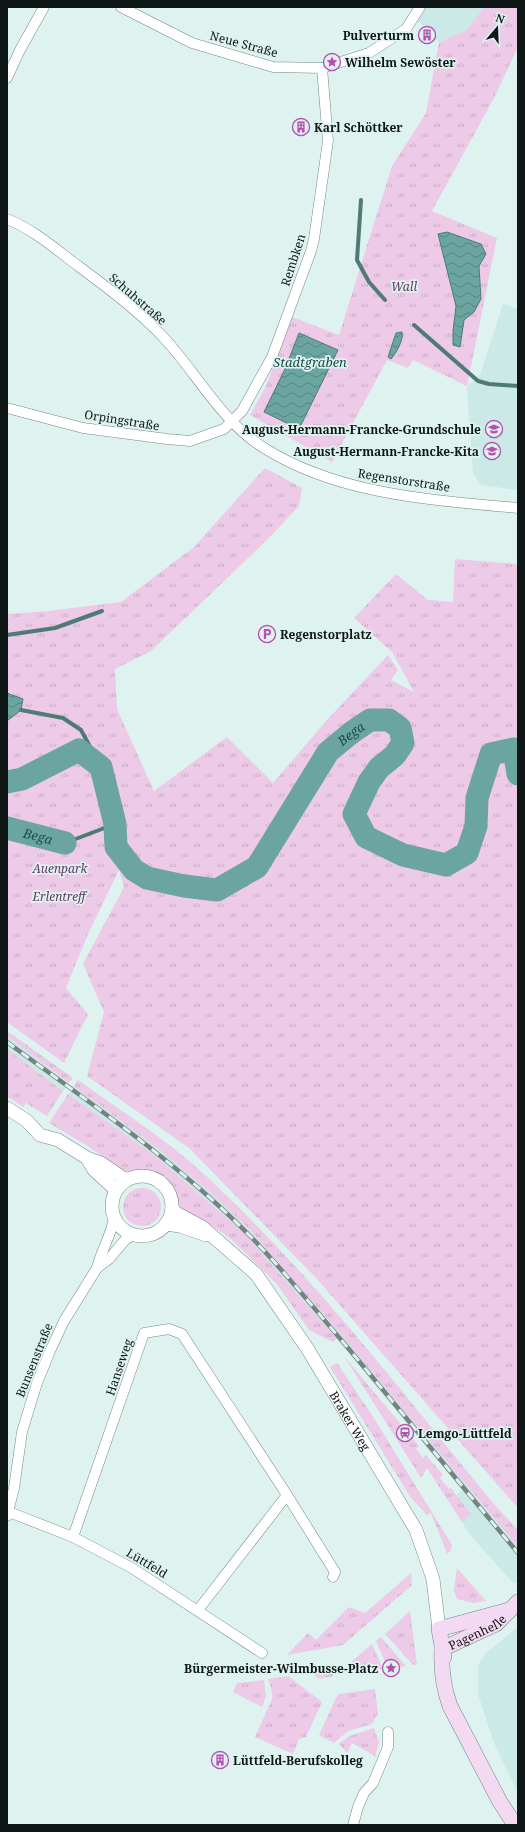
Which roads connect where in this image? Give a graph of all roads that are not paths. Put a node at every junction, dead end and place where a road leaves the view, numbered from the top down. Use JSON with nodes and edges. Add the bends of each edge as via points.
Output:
{"nodes":[{"id":1,"x":44,"y":7,"type":"edge"},
{"id":2,"x":121,"y":7,"type":"edge"},
{"id":3,"x":420,"y":7,"type":"edge"},
{"id":4,"x":322,"y":68,"type":"junction"},
{"id":5,"x":7,"y":78,"type":"edge"},
{"id":6,"x":7,"y":219,"type":"edge"},
{"id":7,"x":7,"y":408,"type":"edge"},
{"id":8,"x":231,"y":422,"type":"junction"},
{"id":9,"x":518,"y":508,"type":"edge"},
{"id":10,"x":7,"y":1108,"type":"edge"},
{"id":11,"x":87,"y":1158,"type":"junction"},
{"id":12,"x":128,"y":1179,"type":"junction"},
{"id":13,"x":116,"y":1190,"type":"junction"},
{"id":14,"x":172,"y":1208,"type":"junction"},
{"id":15,"x":114,"y":1218,"type":"junction"},
{"id":16,"x":166,"y":1224,"type":"junction"},
{"id":17,"x":133,"y":1234,"type":"junction"},
{"id":18,"x":215,"y":1237,"type":"junction"},
{"id":19,"x":97,"y":1268,"type":"junction"},
{"id":20,"x":287,"y":1495,"type":"junction"},
{"id":21,"x":8,"y":1514,"type":"edge"},
{"id":22,"x":73,"y":1538,"type":"junction"},
{"id":23,"x":333,"y":1577,"type":"dead end"},
{"id":24,"x":513,"y":1606,"type":"edge"},
{"id":25,"x":198,"y":1610,"type":"junction"},
{"id":26,"x":439,"y":1629,"type":"junction"},
{"id":27,"x":442,"y":1649,"type":"junction"},
{"id":28,"x":262,"y":1653,"type":"dead end"},
{"id":29,"x":388,"y":1732,"type":"dead end"},
{"id":30,"x":353,"y":1825,"type":"edge"},
{"id":31,"x":515,"y":1825,"type":"edge"}],
"edges":[{"from":1,"to":5,"type":"street"},
{"from":2,"to":4,"type":"street","name":"Neue Straße","via":[[192,43],[273,67]]},
{"from":3,"to":4,"type":"street","name":"Neue Straße","via":[[406,30],[369,53]]},
{"from":4,"to":8,"type":"street","name":"Rembken","via":[[328,141],[311,251],[272,357],[242,411]]},
{"from":6,"to":8,"type":"street","name":"Schuhstraße","via":[[33,232],[151,325]]},
{"from":7,"to":8,"type":"street","name":"Orpingstraße","via":[[83,428],[190,441],[224,429]]},
{"from":8,"to":9,"type":"street","name":"Regenstorstraße","via":[[262,447],[298,467],[357,487]]},
{"from":10,"to":11,"type":"street","via":[[27,1121],[40,1135],[58,1140]]},
{"from":11,"to":12,"type":"street"},
{"from":11,"to":13,"type":"street","via":[[94,1170]]},
{"from":12,"to":13,"type":"street"},
{"from":12,"to":14,"type":"street","via":[[146,1176],[162,1184],[169,1194]]},
{"from":13,"to":15,"type":"street","via":[[112,1204]]},
{"from":14,"to":16,"type":"street"},
{"from":14,"to":18,"type":"street","name":"Braker Weg"},
{"from":15,"to":17,"type":"street","via":[[125,1231]]},
{"from":15,"to":19,"type":"street","name":"Bunsenstraße"},
{"from":16,"to":17,"type":"street","via":[[151,1234]]},
{"from":16,"to":18,"type":"street","name":"Braker Weg"},
{"from":17,"to":19,"type":"street","name":"Bunsenstraße"},
{"from":18,"to":26,"type":"street","name":"Braker Weg","via":[[256,1274],[307,1348],[416,1530],[433,1579]]},
{"from":19,"to":21,"type":"street","name":"Bunsenstraße","via":[[64,1321],[37,1383],[22,1432]]},
{"from":20,"to":22,"type":"street","name":"Hanseweg","via":[[182,1334],[169,1330],[144,1333]]},
{"from":20,"to":23,"type":"street","name":"Hanseweg","via":[[335,1572]]},
{"from":20,"to":25,"type":"street"},
{"from":21,"to":22,"type":"street","name":"Lüttfeld"},
{"from":22,"to":25,"type":"street","name":"Lüttfeld","via":[[132,1568]]},
{"from":24,"to":26,"type":"main road","name":"Pagenhelle"},
{"from":24,"to":27,"type":"main road","name":"Pagenhelle","via":[[496,1624]]},
{"from":25,"to":28,"type":"street","name":"Lüttfeld"},
{"from":26,"to":27,"type":"main road"},
{"from":27,"to":31,"type":"main road","via":[[441,1672],[450,1706]]},
{"from":29,"to":30,"type":"street","via":[[388,1747],[373,1783],[364,1792]]}]}
